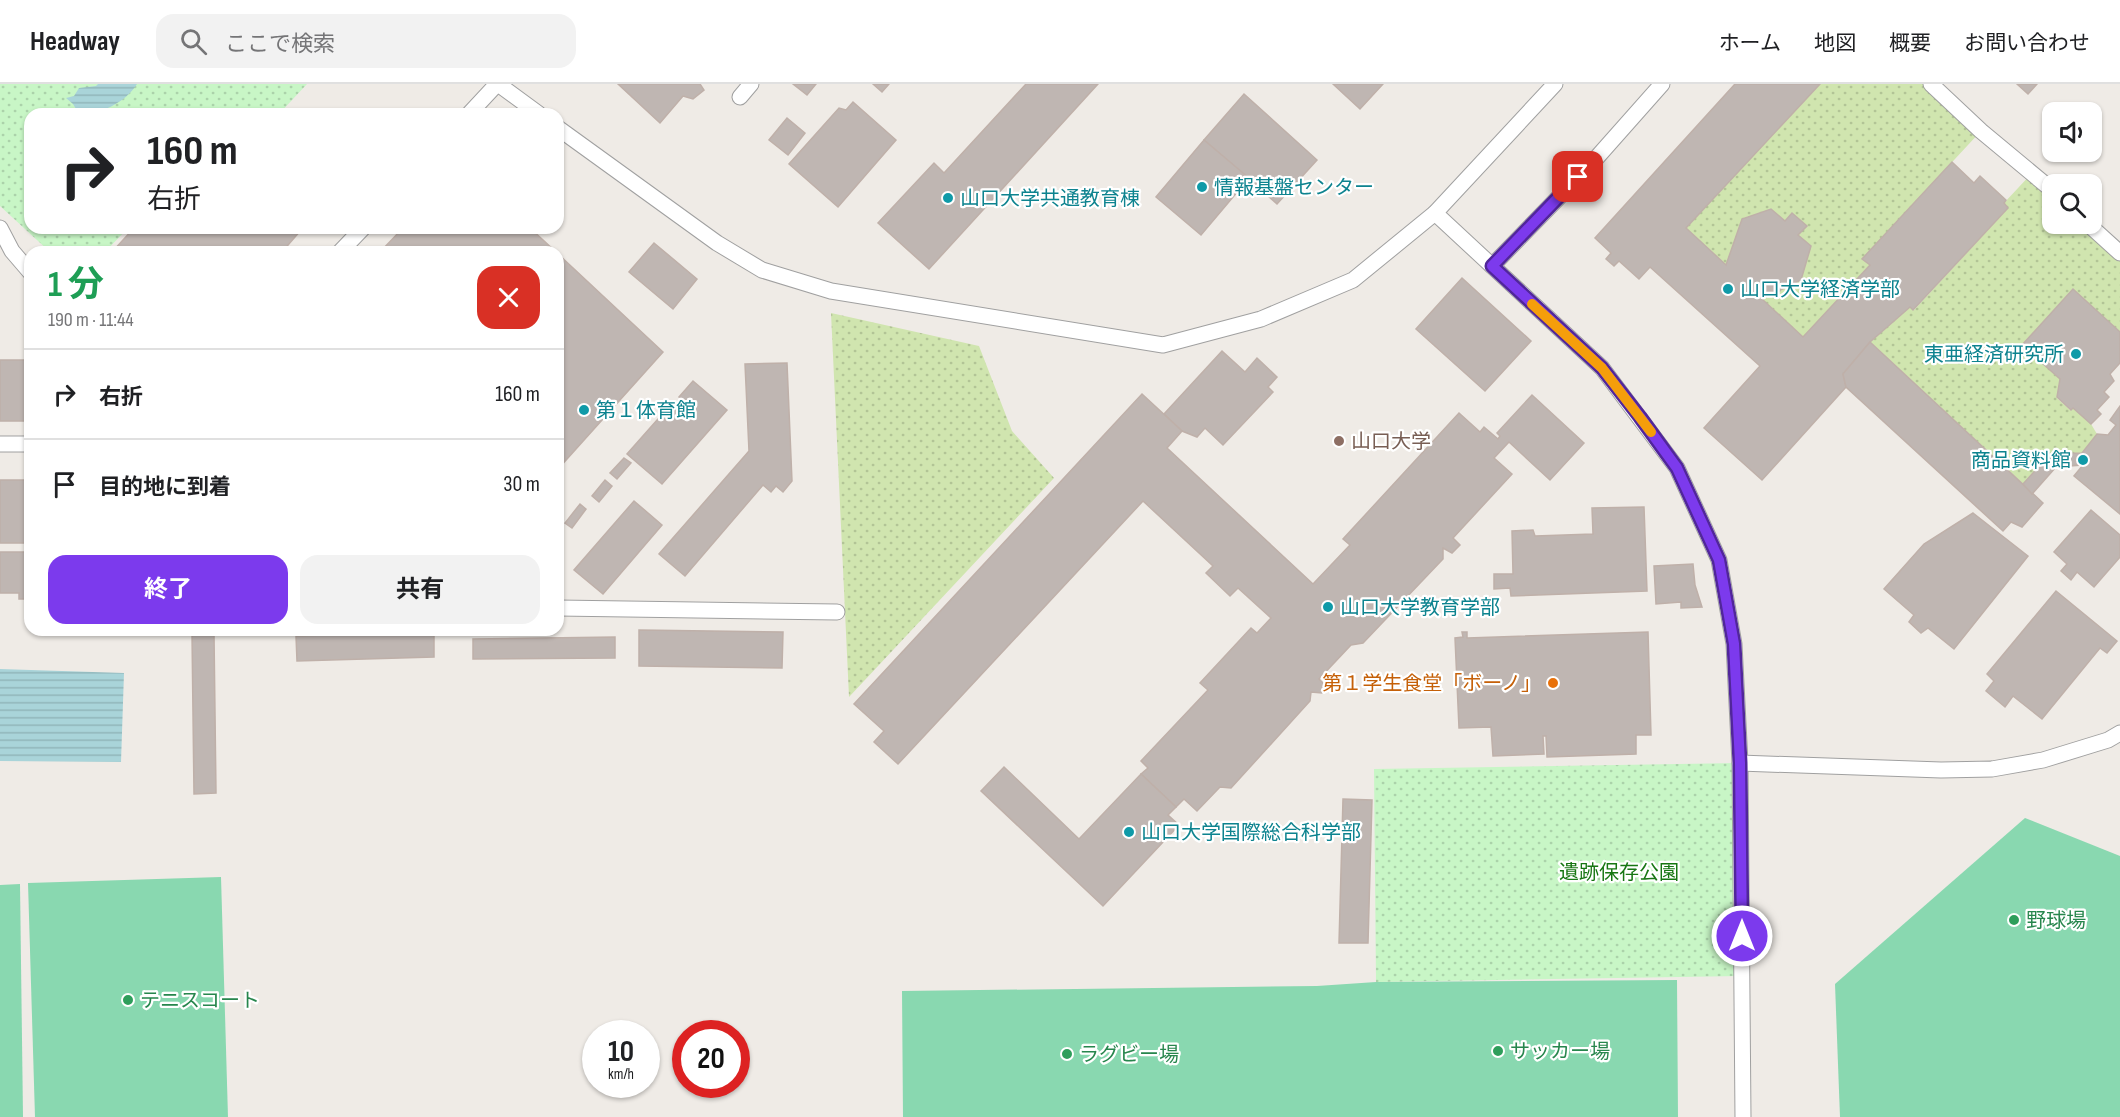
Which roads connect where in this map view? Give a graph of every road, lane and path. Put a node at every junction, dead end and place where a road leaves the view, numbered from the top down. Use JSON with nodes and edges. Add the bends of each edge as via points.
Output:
{"nodes":[{"id":1,"x":498,"y":84,"type":"edge"},
{"id":2,"x":751,"y":84,"type":"edge"},
{"id":3,"x":1555,"y":84,"type":"edge"},
{"id":4,"x":1662,"y":84,"type":"edge"},
{"id":5,"x":1931,"y":84,"type":"edge"},
{"id":6,"x":740,"y":97,"type":"dead end"},
{"id":7,"x":475,"y":108,"type":"edge"},
{"id":8,"x":531,"y":108,"type":"edge"},
{"id":9,"x":564,"y":132,"type":"edge"},
{"id":10,"x":2042,"y":182,"type":"edge"},
{"id":11,"x":1435,"y":213,"type":"junction"},
{"id":12,"x":0,"y":228,"type":"edge"},
{"id":13,"x":357,"y":234,"type":"edge"},
{"id":14,"x":2099,"y":234,"type":"edge"},
{"id":15,"x":346,"y":246,"type":"edge"},
{"id":16,"x":2120,"y":253,"type":"edge"},
{"id":17,"x":24,"y":265,"type":"edge"},
{"id":18,"x":1492,"y":266,"type":"junction"},
{"id":19,"x":0,"y":444,"type":"edge"},
{"id":20,"x":24,"y":444,"type":"edge"},
{"id":21,"x":564,"y":608,"type":"edge"},
{"id":22,"x":837,"y":612,"type":"dead end"},
{"id":23,"x":2120,"y":733,"type":"edge"},
{"id":24,"x":1740,"y":763,"type":"junction"},
{"id":25,"x":1743,"y":1117,"type":"edge"}],
"edges":[{"from":1,"to":7,"type":"lane"},
{"from":1,"to":8,"type":"lane"},
{"from":2,"to":6,"type":"lane"},
{"from":3,"to":11,"type":"lane"},
{"from":4,"to":18,"type":"lane"},
{"from":5,"to":10,"type":"lane"},
{"from":9,"to":11,"type":"lane","via":[[717,243],[762,270],[831,291],[1162,345],[1261,319],[1353,280]]},
{"from":11,"to":18,"type":"lane"},
{"from":12,"to":17,"type":"lane"},
{"from":13,"to":15,"type":"lane"},
{"from":14,"to":16,"type":"lane"},
{"from":18,"to":24,"type":"lane","via":[[1602,368],[1677,468],[1719,560],[1734,644]]},
{"from":19,"to":20,"type":"lane"},
{"from":21,"to":22,"type":"lane"},
{"from":23,"to":24,"type":"lane","via":[[2043,760],[1992,769]]},
{"from":24,"to":25,"type":"lane"}]}
